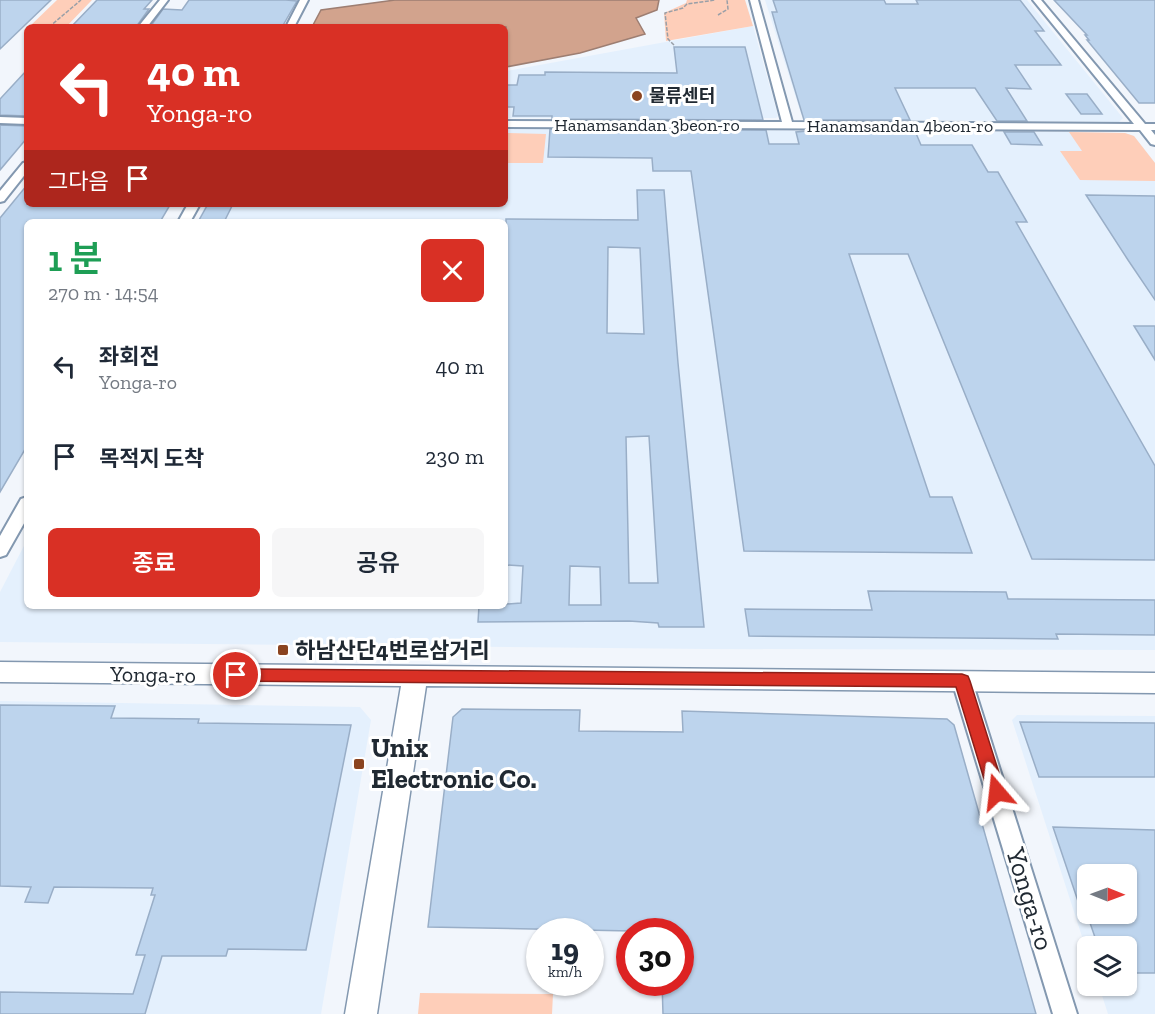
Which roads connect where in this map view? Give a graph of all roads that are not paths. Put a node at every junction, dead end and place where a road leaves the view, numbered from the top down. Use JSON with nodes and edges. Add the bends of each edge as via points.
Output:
{"nodes":[{"id":1,"x":164,"y":0,"type":"edge"},
{"id":2,"x":304,"y":0,"type":"edge"},
{"id":3,"x":754,"y":0,"type":"edge"},
{"id":4,"x":1037,"y":0,"type":"edge"},
{"id":5,"x":144,"y":24,"type":"edge"},
{"id":6,"x":292,"y":24,"type":"edge"},
{"id":7,"x":0,"y":120,"type":"edge"},
{"id":8,"x":24,"y":121,"type":"edge"},
{"id":9,"x":508,"y":124,"type":"edge"},
{"id":10,"x":788,"y":126,"type":"junction"},
{"id":11,"x":1142,"y":127,"type":"junction"},
{"id":12,"x":1155,"y":127,"type":"edge"},
{"id":13,"x":1155,"y":142,"type":"edge"},
{"id":14,"x":24,"y":169,"type":"edge"},
{"id":15,"x":0,"y":199,"type":"edge"},
{"id":16,"x":24,"y":508,"type":"edge"},
{"id":17,"x":0,"y":551,"type":"edge"},
{"id":18,"x":0,"y":672,"type":"edge"},
{"id":19,"x":415,"y":678,"type":"junction"},
{"id":20,"x":962,"y":681,"type":"junction"},
{"id":21,"x":1155,"y":683,"type":"edge"},
{"id":22,"x":361,"y":1014,"type":"edge"},
{"id":23,"x":1065,"y":1014,"type":"edge"}],
"edges":[{"from":1,"to":5,"type":"street"},
{"from":2,"to":6,"type":"street"},
{"from":3,"to":10,"type":"street","name":"Hanamsandan 4beon-ro"},
{"from":4,"to":11,"type":"street"},
{"from":7,"to":8,"type":"street"},
{"from":9,"to":10,"type":"street","name":"Hanamsandan 3beon-ro"},
{"from":10,"to":11,"type":"street","name":"Hanamsandan 4beon-ro"},
{"from":11,"to":12,"type":"street","name":"Hanamsandan 4beon-ro"},
{"from":11,"to":13,"type":"street"},
{"from":14,"to":15,"type":"street"},
{"from":16,"to":17,"type":"street"},
{"from":18,"to":19,"type":"street","name":"Yonga-ro"},
{"from":19,"to":20,"type":"street","name":"Yonga-ro"},
{"from":19,"to":22,"type":"street"},
{"from":20,"to":21,"type":"street","name":"Yonga-ro"},
{"from":20,"to":23,"type":"street","name":"Yonga-ro"}]}
